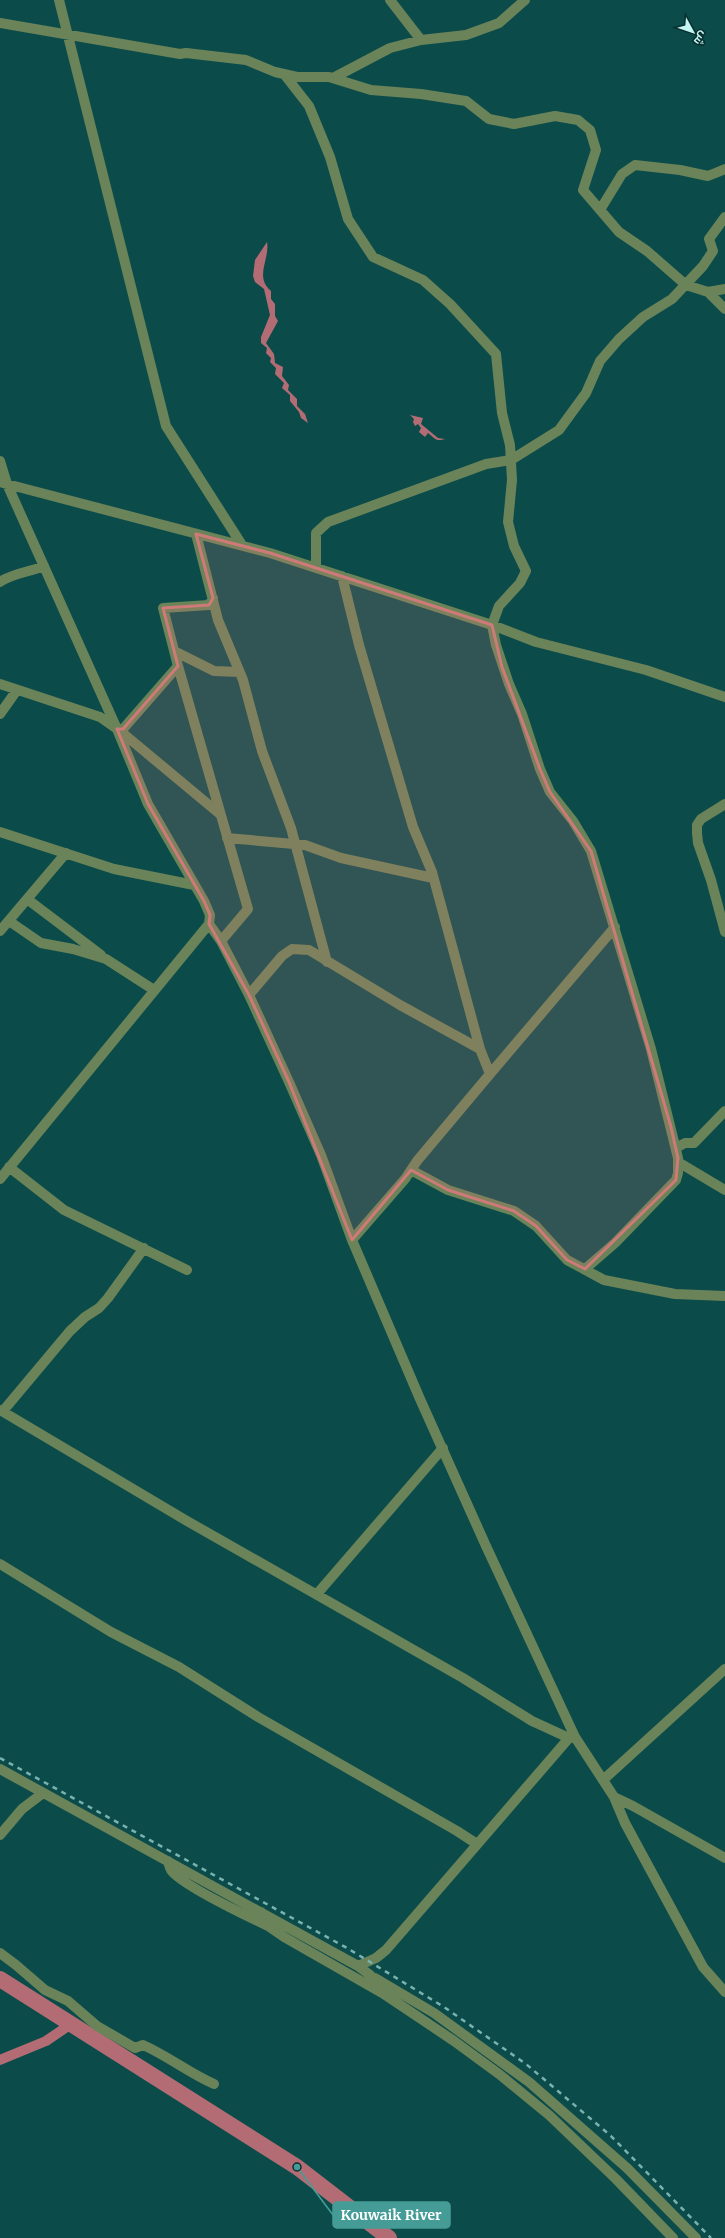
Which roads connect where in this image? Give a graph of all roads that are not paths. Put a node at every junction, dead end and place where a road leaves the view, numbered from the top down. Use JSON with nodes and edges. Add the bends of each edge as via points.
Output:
{"nodes":[{"id":1,"x":59,"y":0,"type":"edge"},
{"id":2,"x":390,"y":0,"type":"edge"},
{"id":3,"x":525,"y":0,"type":"edge"},
{"id":4,"x":0,"y":23,"type":"edge"},
{"id":5,"x":69,"y":35,"type":"junction"},
{"id":6,"x":421,"y":40,"type":"junction"},
{"id":7,"x":284,"y":74,"type":"junction"},
{"id":8,"x":333,"y":78,"type":"junction"},
{"id":9,"x":725,"y":169,"type":"edge"},
{"id":10,"x":600,"y":210,"type":"junction"},
{"id":11,"x":725,"y":217,"type":"edge"},
{"id":12,"x":686,"y":285,"type":"junction"},
{"id":13,"x":725,"y":289,"type":"edge"},
{"id":14,"x":708,"y":292,"type":"junction"},
{"id":15,"x":725,"y":309,"type":"edge"},
{"id":16,"x":511,"y":460,"type":"junction"},
{"id":17,"x":0,"y":461,"type":"edge"},
{"id":18,"x":4,"y":483,"type":"edge"},
{"id":19,"x":196,"y":534,"type":"junction"},
{"id":20,"x":242,"y":545,"type":"junction"},
{"id":21,"x":44,"y":566,"type":"junction"},
{"id":22,"x":316,"y":567,"type":"junction"},
{"id":23,"x":342,"y":576,"type":"junction"},
{"id":24,"x":0,"y":582,"type":"edge"},
{"id":25,"x":213,"y":598,"type":"junction"},
{"id":26,"x":492,"y":625,"type":"junction"},
{"id":27,"x":174,"y":651,"type":"junction"},
{"id":28,"x":178,"y":666,"type":"junction"},
{"id":29,"x":239,"y":672,"type":"junction"},
{"id":30,"x":0,"y":684,"type":"edge"},
{"id":31,"x":17,"y":690,"type":"junction"},
{"id":32,"x":725,"y":698,"type":"edge"},
{"id":33,"x":0,"y":714,"type":"edge"},
{"id":34,"x":117,"y":729,"type":"junction"},
{"id":35,"x":725,"y":804,"type":"edge"},
{"id":36,"x":220,"y":815,"type":"junction"},
{"id":37,"x":0,"y":832,"type":"edge"},
{"id":38,"x":227,"y":838,"type":"junction"},
{"id":39,"x":295,"y":844,"type":"junction"},
{"id":40,"x":66,"y":853,"type":"junction"},
{"id":41,"x":433,"y":878,"type":"junction"},
{"id":42,"x":194,"y":885,"type":"junction"},
{"id":43,"x":27,"y":899,"type":"junction"},
{"id":44,"x":9,"y":921,"type":"junction"},
{"id":45,"x":209,"y":924,"type":"junction"},
{"id":46,"x":615,"y":927,"type":"junction"},
{"id":47,"x":0,"y":931,"type":"edge"},
{"id":48,"x":725,"y":932,"type":"edge"},
{"id":49,"x":221,"y":941,"type":"junction"},
{"id":50,"x":106,"y":959,"type":"junction"},
{"id":51,"x":328,"y":962,"type":"junction"},
{"id":52,"x":154,"y":990,"type":"junction"},
{"id":53,"x":249,"y":995,"type":"junction"},
{"id":54,"x":480,"y":1049,"type":"junction"},
{"id":55,"x":490,"y":1074,"type":"junction"},
{"id":56,"x":725,"y":1111,"type":"edge"},
{"id":57,"x":676,"y":1148,"type":"junction"},
{"id":58,"x":678,"y":1162,"type":"junction"},
{"id":59,"x":9,"y":1167,"type":"junction"},
{"id":60,"x":411,"y":1170,"type":"junction"},
{"id":61,"x":0,"y":1179,"type":"edge"},
{"id":62,"x":725,"y":1190,"type":"edge"},
{"id":63,"x":352,"y":1240,"type":"junction"},
{"id":64,"x":144,"y":1248,"type":"junction"},
{"id":65,"x":188,"y":1270,"type":"dead end"},
{"id":66,"x":585,"y":1270,"type":"junction"},
{"id":67,"x":725,"y":1296,"type":"edge"},
{"id":68,"x":1,"y":1411,"type":"edge"},
{"id":69,"x":443,"y":1448,"type":"junction"},
{"id":70,"x":0,"y":1564,"type":"edge"},
{"id":71,"x":317,"y":1594,"type":"junction"},
{"id":72,"x":725,"y":1669,"type":"edge"},
{"id":73,"x":572,"y":1738,"type":"junction"},
{"id":74,"x":0,"y":1769,"type":"edge"},
{"id":75,"x":603,"y":1780,"type":"junction"},
{"id":76,"x":43,"y":1793,"type":"junction"},
{"id":77,"x":614,"y":1797,"type":"junction"},
{"id":78,"x":644,"y":1812,"type":"junction"},
{"id":79,"x":629,"y":1830,"type":"junction"},
{"id":80,"x":0,"y":1835,"type":"edge"},
{"id":81,"x":477,"y":1844,"type":"junction"},
{"id":82,"x":725,"y":1858,"type":"edge"},
{"id":83,"x":168,"y":1861,"type":"junction"},
{"id":84,"x":261,"y":1912,"type":"junction"},
{"id":85,"x":268,"y":1926,"type":"junction"},
{"id":86,"x":0,"y":1954,"type":"edge"},
{"id":87,"x":358,"y":1966,"type":"junction"},
{"id":88,"x":370,"y":1975,"type":"junction"},
{"id":89,"x":725,"y":1992,"type":"edge"},
{"id":90,"x":384,"y":1994,"type":"junction"},
{"id":91,"x":214,"y":2084,"type":"dead end"},
{"id":92,"x":673,"y":2238,"type":"edge"},
{"id":93,"x":696,"y":2238,"type":"edge"}],
"edges":[{"from":1,"to":5,"type":"street"},
{"from":2,"to":6,"type":"street"},
{"from":3,"to":6,"type":"street","via":[[499,23],[466,35]]},
{"from":4,"to":5,"type":"street"},
{"from":5,"to":7,"type":"street","via":[[180,54],[186,52],[246,60]]},
{"from":5,"to":20,"type":"street","via":[[166,426]]},
{"from":6,"to":8,"type":"street","via":[[390,48]]},
{"from":7,"to":8,"type":"street"},
{"from":7,"to":16,"type":"street","via":[[309,106],[330,157],[348,220],[373,257],[423,280],[450,304],[496,354],[502,413]]},
{"from":8,"to":10,"type":"street","via":[[370,90],[466,101],[489,119],[514,124],[555,116],[578,120],[590,130],[596,150],[583,190]]},
{"from":9,"to":10,"type":"street","via":[[708,176],[635,165],[622,174]]},
{"from":10,"to":12,"type":"street","via":[[619,232],[652,254]]},
{"from":11,"to":12,"type":"street","via":[[709,239],[713,251]]},
{"from":12,"to":14,"type":"street"},
{"from":12,"to":16,"type":"street","via":[[672,299],[643,317],[619,339],[600,361],[586,393],[559,430]]},
{"from":13,"to":14,"type":"street"},
{"from":14,"to":15,"type":"street"},
{"from":16,"to":22,"type":"street","via":[[486,464],[328,522],[316,533]]},
{"from":16,"to":26,"type":"street","via":[[508,522],[514,546],[526,571],[520,583],[499,606]]},
{"from":17,"to":18,"type":"street"},
{"from":18,"to":19,"type":"street"},
{"from":18,"to":21,"type":"street"},
{"from":19,"to":20,"type":"street"},
{"from":19,"to":25,"type":"street"},
{"from":20,"to":22,"type":"street"},
{"from":21,"to":24,"type":"street","via":[[5,578]]},
{"from":21,"to":34,"type":"street"},
{"from":22,"to":23,"type":"street"},
{"from":23,"to":26,"type":"street"},
{"from":23,"to":41,"type":"street","via":[[359,646],[413,827],[425,852]]},
{"from":25,"to":27,"type":"street","via":[[209,605],[163,608]]},
{"from":25,"to":29,"type":"street","via":[[218,620]]},
{"from":26,"to":32,"type":"street","via":[[536,642],[646,670]]},
{"from":26,"to":46,"type":"street","via":[[502,667],[522,714],[540,769],[550,792],[592,851]]},
{"from":27,"to":28,"type":"street"},
{"from":27,"to":29,"type":"street","via":[[214,671]]},
{"from":28,"to":34,"type":"street","via":[[123,729]]},
{"from":28,"to":36,"type":"street"},
{"from":29,"to":39,"type":"street","via":[[262,751]]},
{"from":30,"to":31,"type":"street"},
{"from":31,"to":33,"type":"street"},
{"from":31,"to":34,"type":"street","via":[[100,717]]},
{"from":34,"to":36,"type":"street"},
{"from":34,"to":42,"type":"street","via":[[148,804]]},
{"from":35,"to":48,"type":"street","via":[[701,819],[697,833]]},
{"from":36,"to":38,"type":"street"},
{"from":37,"to":40,"type":"street"},
{"from":38,"to":39,"type":"street"},
{"from":38,"to":49,"type":"street","via":[[248,909]]},
{"from":39,"to":41,"type":"street","via":[[341,858]]},
{"from":39,"to":51,"type":"street"},
{"from":40,"to":42,"type":"street","via":[[114,868]]},
{"from":40,"to":43,"type":"street"},
{"from":41,"to":54,"type":"street"},
{"from":42,"to":45,"type":"street","via":[[210,915]]},
{"from":43,"to":44,"type":"street"},
{"from":43,"to":50,"type":"street"},
{"from":44,"to":47,"type":"street"},
{"from":44,"to":50,"type":"street","via":[[40,943]]},
{"from":45,"to":49,"type":"street"},
{"from":45,"to":52,"type":"street"},
{"from":46,"to":55,"type":"street"},
{"from":46,"to":57,"type":"street","via":[[651,1049]]},
{"from":49,"to":53,"type":"street"},
{"from":50,"to":52,"type":"street"},
{"from":51,"to":53,"type":"street","via":[[309,950],[292,949],[282,956]]},
{"from":51,"to":54,"type":"street"},
{"from":52,"to":59,"type":"street","via":[[108,1045],[93,1068],[64,1099]]},
{"from":53,"to":63,"type":"street","via":[[318,1148]]},
{"from":54,"to":55,"type":"street"},
{"from":55,"to":60,"type":"street"},
{"from":56,"to":57,"type":"street","via":[[694,1143],[685,1143]]},
{"from":57,"to":58,"type":"street"},
{"from":58,"to":62,"type":"street"},
{"from":58,"to":66,"type":"street","via":[[678,1173],[668,1188]]},
{"from":59,"to":61,"type":"street"},
{"from":59,"to":64,"type":"street","via":[[64,1210]]},
{"from":60,"to":63,"type":"street"},
{"from":60,"to":66,"type":"street","via":[[448,1190],[514,1211],[536,1226],[567,1260]]},
{"from":63,"to":69,"type":"street"},
{"from":64,"to":65,"type":"street"},
{"from":64,"to":68,"type":"street","via":[[108,1298],[70,1332]]},
{"from":66,"to":67,"type":"street","via":[[604,1280],[676,1294]]},
{"from":68,"to":71,"type":"street"},
{"from":69,"to":71,"type":"street"},
{"from":69,"to":73,"type":"street"},
{"from":70,"to":81,"type":"street","via":[[111,1632],[179,1667],[258,1717]]},
{"from":71,"to":73,"type":"street","via":[[532,1721]]},
{"from":72,"to":75,"type":"street"},
{"from":73,"to":75,"type":"street"},
{"from":73,"to":81,"type":"street"},
{"from":74,"to":76,"type":"street"},
{"from":75,"to":77,"type":"street"},
{"from":76,"to":80,"type":"street","via":[[22,1809]]},
{"from":76,"to":83,"type":"street"},
{"from":77,"to":78,"type":"street"},
{"from":77,"to":79,"type":"street"},
{"from":78,"to":79,"type":"street","via":[[632,1815]]},
{"from":78,"to":82,"type":"street"},
{"from":79,"to":89,"type":"street","via":[[703,1967]]},
{"from":81,"to":87,"type":"street","via":[[386,1950]]},
{"from":83,"to":84,"type":"street"},
{"from":83,"to":85,"type":"street","via":[[171,1870],[179,1878],[228,1907]]},
{"from":84,"to":85,"type":"street"},
{"from":84,"to":87,"type":"street"},
{"from":85,"to":90,"type":"street"},
{"from":86,"to":91,"type":"street","via":[[16,1964],[45,1990],[68,2001],[97,2026],[135,2048],[143,2045],[164,2054],[194,2076]]},
{"from":87,"to":88,"type":"street"},
{"from":88,"to":90,"type":"street"},
{"from":88,"to":93,"type":"street","via":[[434,2013],[530,2082],[627,2168]]},
{"from":90,"to":92,"type":"street","via":[[459,2045],[549,2115]]}]}
